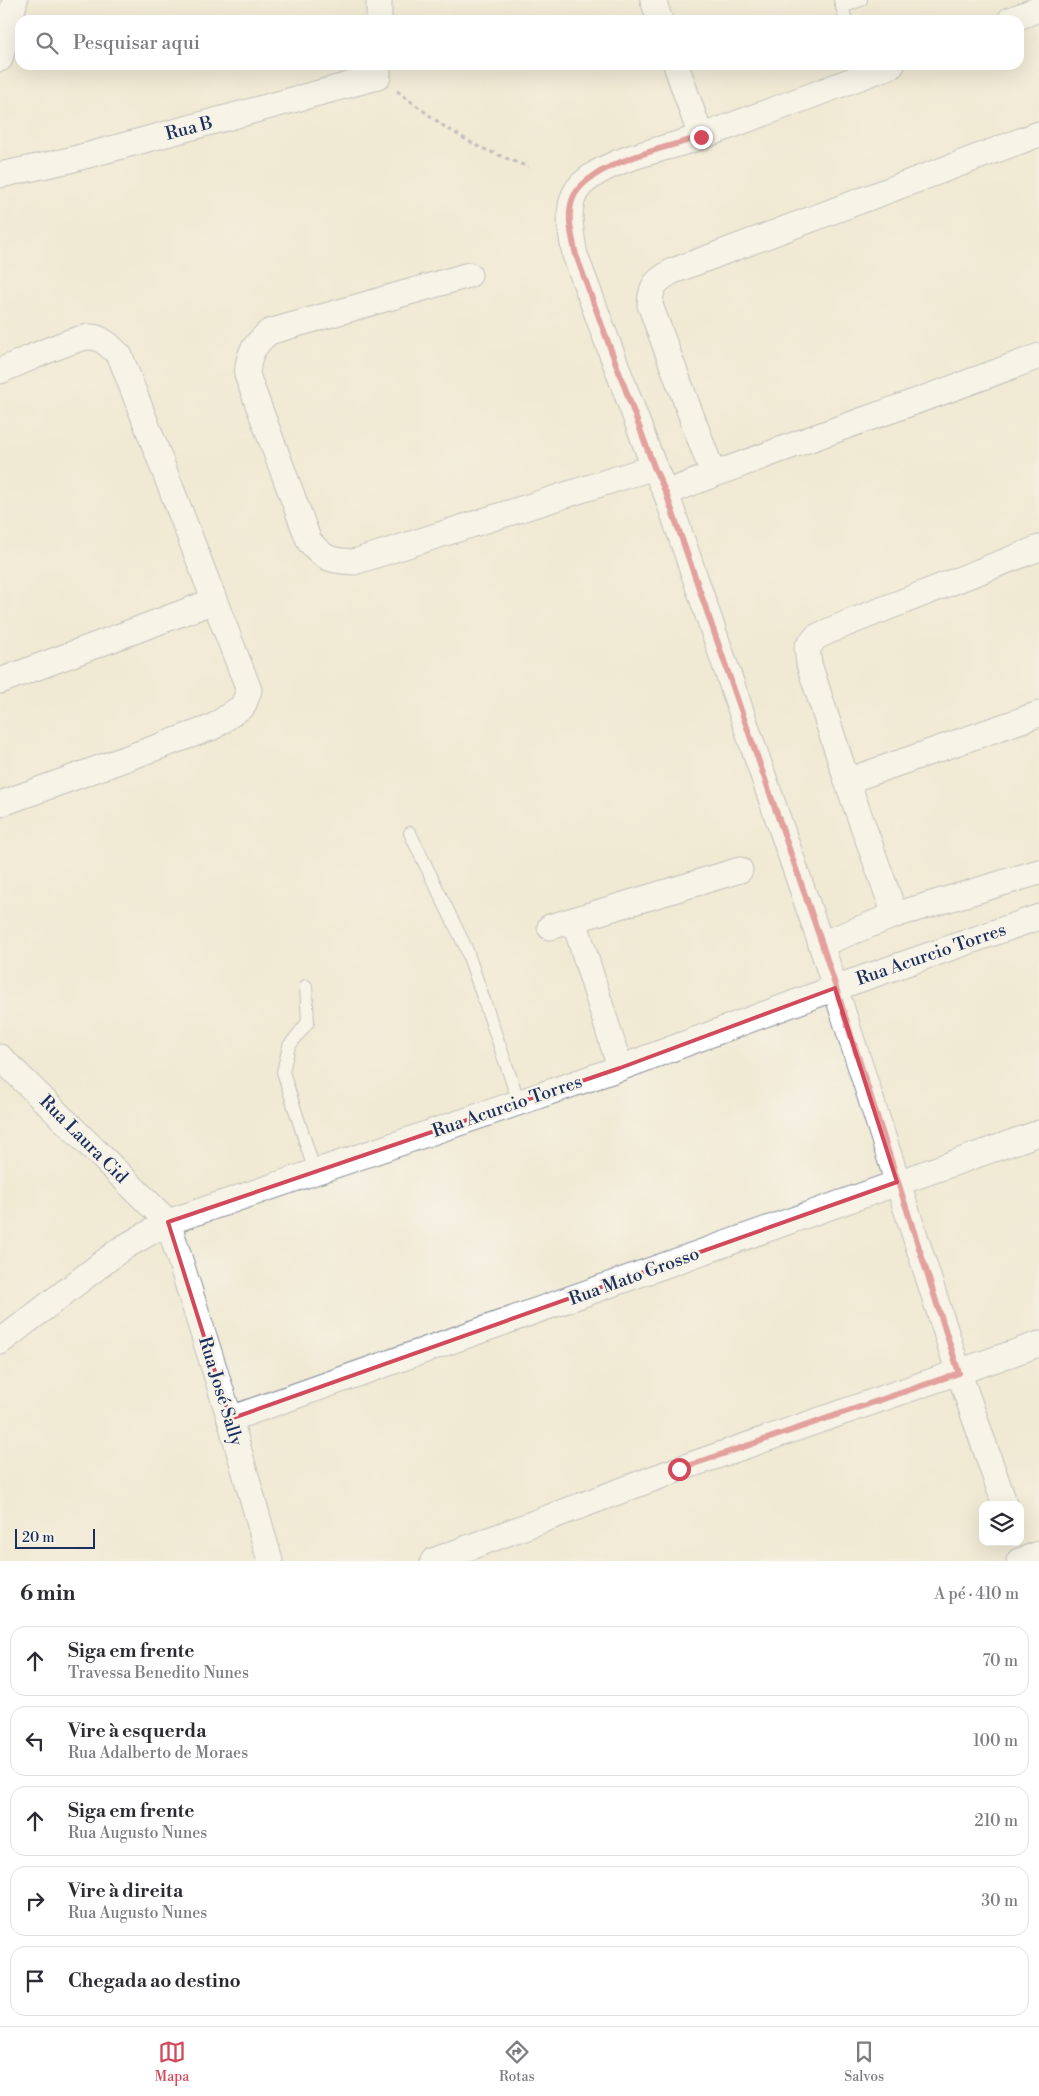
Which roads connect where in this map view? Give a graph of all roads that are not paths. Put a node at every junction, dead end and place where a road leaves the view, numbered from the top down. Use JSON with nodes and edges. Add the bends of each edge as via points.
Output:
{"nodes":[{"id":1,"x":16,"y":0,"type":"edge"},
{"id":2,"x":379,"y":0,"type":"edge"},
{"id":3,"x":653,"y":0,"type":"edge"},
{"id":4,"x":861,"y":0,"type":"edge"},
{"id":5,"x":841,"y":4,"type":"edge"},
{"id":6,"x":1039,"y":9,"type":"edge"},
{"id":7,"x":380,"y":15,"type":"edge"},
{"id":8,"x":658,"y":15,"type":"edge"},
{"id":9,"x":1023,"y":15,"type":"edge"},
{"id":10,"x":0,"y":59,"type":"edge"},
{"id":11,"x":678,"y":70,"type":"edge"},
{"id":12,"x":870,"y":70,"type":"edge"},
{"id":13,"x":378,"y":71,"type":"edge"},
{"id":14,"x":1039,"y":134,"type":"edge"},
{"id":15,"x":701,"y":137,"type":"junction"},
{"id":16,"x":0,"y":175,"type":"edge"},
{"id":17,"x":469,"y":275,"type":"dead end"},
{"id":18,"x":1039,"y":356,"type":"edge"},
{"id":19,"x":0,"y":370,"type":"edge"},
{"id":20,"x":654,"y":467,"type":"junction"},
{"id":21,"x":713,"y":474,"type":"junction"},
{"id":22,"x":666,"y":493,"type":"junction"},
{"id":23,"x":1039,"y":548,"type":"edge"},
{"id":24,"x":214,"y":601,"type":"junction"},
{"id":25,"x":0,"y":681,"type":"edge"},
{"id":26,"x":1039,"y":714,"type":"edge"},
{"id":27,"x":847,"y":781,"type":"junction"},
{"id":28,"x":0,"y":804,"type":"edge"},
{"id":29,"x":410,"y":833,"type":"dead end"},
{"id":30,"x":740,"y":870,"type":"dead end"},
{"id":31,"x":1039,"y":872,"type":"edge"},
{"id":32,"x":895,"y":915,"type":"junction"},
{"id":33,"x":1039,"y":917,"type":"edge"},
{"id":34,"x":574,"y":920,"type":"junction"},
{"id":35,"x":550,"y":927,"type":"dead end"},
{"id":36,"x":822,"y":944,"type":"junction"},
{"id":37,"x":306,"y":986,"type":"dead end"},
{"id":38,"x":835,"y":988,"type":"junction"},
{"id":39,"x":0,"y":1056,"type":"edge"},
{"id":40,"x":620,"y":1068,"type":"junction"},
{"id":41,"x":519,"y":1102,"type":"junction"},
{"id":42,"x":1039,"y":1133,"type":"edge"},
{"id":43,"x":315,"y":1172,"type":"junction"},
{"id":44,"x":897,"y":1182,"type":"junction"},
{"id":45,"x":168,"y":1222,"type":"junction"},
{"id":46,"x":0,"y":1342,"type":"edge"},
{"id":47,"x":1039,"y":1344,"type":"edge"},
{"id":48,"x":959,"y":1373,"type":"junction"},
{"id":49,"x":230,"y":1419,"type":"junction"},
{"id":50,"x":1004,"y":1501,"type":"edge"},
{"id":51,"x":270,"y":1561,"type":"edge"},
{"id":52,"x":433,"y":1561,"type":"edge"}],
"edges":[{"from":1,"to":10,"type":"street"},
{"from":2,"to":7,"type":"street"},
{"from":3,"to":8,"type":"street"},
{"from":4,"to":5,"type":"lane"},
{"from":6,"to":9,"type":"street"},
{"from":11,"to":15,"type":"street"},
{"from":12,"to":15,"type":"street"},
{"from":13,"to":16,"type":"street","name":"Rua B","via":[[70,160]]},
{"from":14,"to":21,"type":"street","via":[[682,268],[658,280],[651,291],[650,305]]},
{"from":15,"to":20,"type":"street","via":[[613,164],[581,186],[573,199],[570,228],[576,255]]},
{"from":17,"to":20,"type":"street","via":[[269,332],[256,343],[248,356],[247,375],[310,541],[320,554],[335,561],[354,562]]},
{"from":18,"to":21,"type":"street"},
{"from":19,"to":24,"type":"street","via":[[91,337],[107,343],[120,356]]},
{"from":20,"to":22,"type":"street"},
{"from":21,"to":22,"type":"street"},
{"from":22,"to":36,"type":"street"},
{"from":23,"to":27,"type":"street","via":[[816,637],[807,648],[809,664]]},
{"from":24,"to":25,"type":"street"},
{"from":24,"to":28,"type":"street","via":[[248,690],[244,706],[213,727]]},
{"from":26,"to":27,"type":"street"},
{"from":27,"to":32,"type":"street"},
{"from":29,"to":41,"type":"lane","via":[[466,948]]},
{"from":30,"to":34,"type":"street"},
{"from":31,"to":32,"type":"street"},
{"from":32,"to":36,"type":"street"},
{"from":33,"to":38,"type":"street","name":"Rua Acurcio Torres"},
{"from":34,"to":35,"type":"street"},
{"from":34,"to":40,"type":"street"},
{"from":36,"to":38,"type":"street"},
{"from":37,"to":43,"type":"lane","via":[[308,1022],[289,1046],[283,1072]]},
{"from":38,"to":40,"type":"street","name":"Rua Acurcio Torres"},
{"from":38,"to":44,"type":"street"},
{"from":39,"to":45,"type":"street","name":"Rua Laura Cid"},
{"from":40,"to":41,"type":"street","name":"Rua Acurcio Torres"},
{"from":41,"to":43,"type":"street","name":"Rua Acurcio Torres"},
{"from":42,"to":44,"type":"street","name":"Rua Mato Grosso"},
{"from":43,"to":45,"type":"street","name":"Rua Acurcio Torres"},
{"from":44,"to":48,"type":"street"},
{"from":44,"to":49,"type":"street","name":"Rua Mato Grosso"},
{"from":45,"to":46,"type":"street","name":"Rua Acurcio Torres","via":[[121,1249]]},
{"from":45,"to":49,"type":"street","name":"Rua José Sally"},
{"from":47,"to":48,"type":"street"},
{"from":48,"to":50,"type":"street"},
{"from":48,"to":52,"type":"street","via":[[679,1469]]},
{"from":49,"to":51,"type":"street","name":"Rua José Sally"}]}
